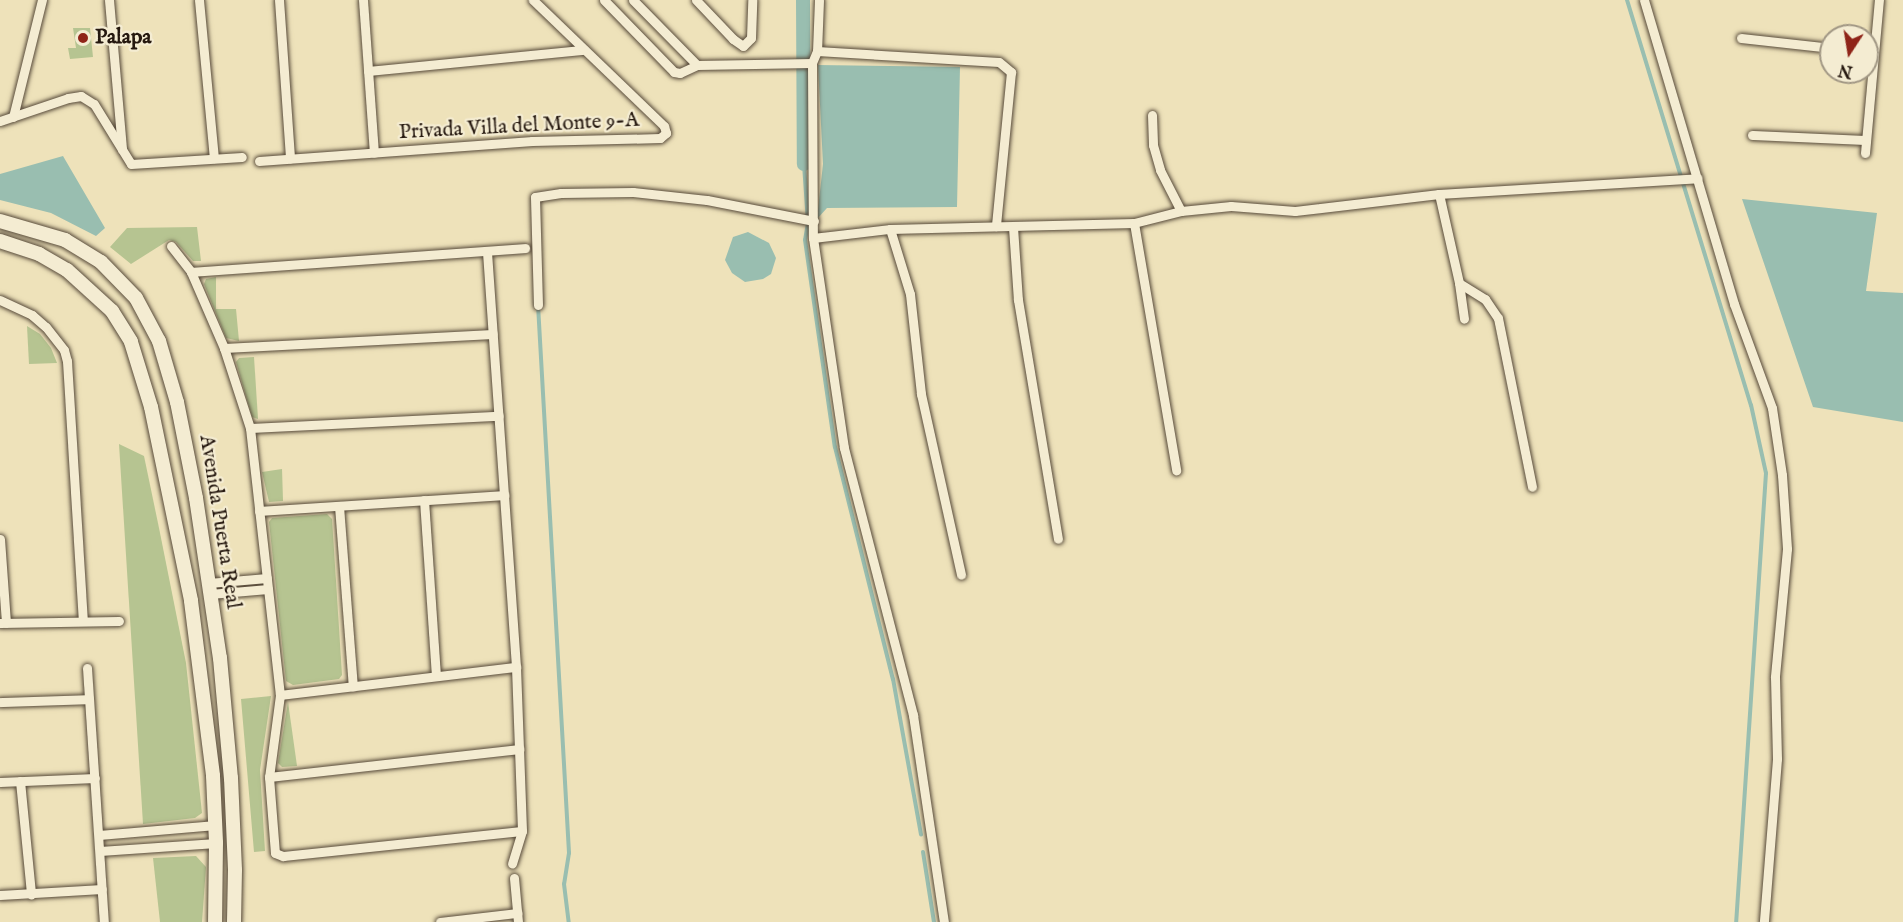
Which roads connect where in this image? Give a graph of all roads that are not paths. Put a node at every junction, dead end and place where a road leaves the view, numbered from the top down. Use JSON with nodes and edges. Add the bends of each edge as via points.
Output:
{"nodes":[{"id":1,"x":42,"y":0,"type":"edge"},
{"id":2,"x":109,"y":0,"type":"edge"},
{"id":3,"x":199,"y":0,"type":"edge"},
{"id":4,"x":279,"y":0,"type":"edge"},
{"id":5,"x":363,"y":0,"type":"edge"},
{"id":6,"x":533,"y":0,"type":"edge"},
{"id":7,"x":604,"y":0,"type":"edge"},
{"id":8,"x":633,"y":0,"type":"edge"},
{"id":9,"x":696,"y":0,"type":"edge"},
{"id":10,"x":752,"y":0,"type":"edge"},
{"id":11,"x":819,"y":0,"type":"edge"},
{"id":12,"x":1644,"y":0,"type":"edge"},
{"id":13,"x":1879,"y":0,"type":"edge"},
{"id":14,"x":1875,"y":24,"type":"edge"},
{"id":15,"x":1741,"y":39,"type":"dead end"},
{"id":16,"x":1819,"y":47,"type":"edge"},
{"id":17,"x":584,"y":50,"type":"junction"},
{"id":18,"x":817,"y":51,"type":"junction"},
{"id":19,"x":812,"y":63,"type":"junction"},
{"id":20,"x":697,"y":65,"type":"junction"},
{"id":21,"x":368,"y":71,"type":"junction"},
{"id":22,"x":1869,"y":84,"type":"edge"},
{"id":23,"x":1152,"y":115,"type":"dead end"},
{"id":24,"x":13,"y":117,"type":"junction"},
{"id":25,"x":0,"y":121,"type":"edge"},
{"id":26,"x":1752,"y":135,"type":"dead end"},
{"id":27,"x":1866,"y":140,"type":"junction"},
{"id":28,"x":122,"y":152,"type":"junction"},
{"id":29,"x":374,"y":153,"type":"junction"},
{"id":30,"x":1865,"y":153,"type":"dead end"},
{"id":31,"x":242,"y":157,"type":"dead end"},
{"id":32,"x":214,"y":158,"type":"junction"},
{"id":33,"x":290,"y":159,"type":"junction"},
{"id":34,"x":259,"y":161,"type":"dead end"},
{"id":35,"x":1698,"y":178,"type":"junction"},
{"id":36,"x":1439,"y":194,"type":"junction"},
{"id":37,"x":1181,"y":211,"type":"junction"},
{"id":38,"x":0,"y":221,"type":"edge"},
{"id":39,"x":814,"y":221,"type":"junction"},
{"id":40,"x":1134,"y":223,"type":"junction"},
{"id":41,"x":996,"y":226,"type":"junction"},
{"id":42,"x":1013,"y":227,"type":"junction"},
{"id":43,"x":890,"y":229,"type":"junction"},
{"id":44,"x":813,"y":238,"type":"junction"},
{"id":45,"x":0,"y":241,"type":"edge"},
{"id":46,"x":171,"y":246,"type":"dead end"},
{"id":47,"x":525,"y":248,"type":"dead end"},
{"id":48,"x":487,"y":252,"type":"junction"},
{"id":49,"x":191,"y":272,"type":"junction"},
{"id":50,"x":1459,"y":283,"type":"junction"},
{"id":51,"x":0,"y":300,"type":"edge"},
{"id":52,"x":538,"y":304,"type":"dead end"},
{"id":53,"x":1464,"y":319,"type":"dead end"},
{"id":54,"x":493,"y":334,"type":"junction"},
{"id":55,"x":224,"y":348,"type":"junction"},
{"id":56,"x":177,"y":402,"type":"junction"},
{"id":57,"x":151,"y":407,"type":"junction"},
{"id":58,"x":499,"y":416,"type":"junction"},
{"id":59,"x":250,"y":428,"type":"junction"},
{"id":60,"x":1176,"y":470,"type":"dead end"},
{"id":61,"x":1532,"y":487,"type":"dead end"},
{"id":62,"x":504,"y":495,"type":"junction"},
{"id":63,"x":424,"y":500,"type":"junction"},
{"id":64,"x":339,"y":506,"type":"junction"},
{"id":65,"x":259,"y":511,"type":"junction"},
{"id":66,"x":0,"y":539,"type":"edge"},
{"id":67,"x":1058,"y":539,"type":"dead end"},
{"id":68,"x":961,"y":575,"type":"dead end"},
{"id":69,"x":267,"y":578,"type":"junction"},
{"id":70,"x":210,"y":589,"type":"junction"},
{"id":71,"x":268,"y":589,"type":"junction"},
{"id":72,"x":83,"y":620,"type":"junction"},
{"id":73,"x":119,"y":621,"type":"dead end"},
{"id":74,"x":3,"y":623,"type":"edge"},
{"id":75,"x":516,"y":667,"type":"junction"},
{"id":76,"x":87,"y":668,"type":"dead end"},
{"id":77,"x":436,"y":676,"type":"junction"},
{"id":78,"x":353,"y":686,"type":"junction"},
{"id":79,"x":280,"y":695,"type":"junction"},
{"id":80,"x":89,"y":699,"type":"junction"},
{"id":81,"x":0,"y":702,"type":"edge"},
{"id":82,"x":519,"y":749,"type":"junction"},
{"id":83,"x":269,"y":777,"type":"junction"},
{"id":84,"x":95,"y":778,"type":"junction"},
{"id":85,"x":20,"y":781,"type":"junction"},
{"id":86,"x":0,"y":782,"type":"edge"},
{"id":87,"x":216,"y":825,"type":"junction"},
{"id":88,"x":186,"y":829,"type":"junction"},
{"id":89,"x":522,"y":831,"type":"junction"},
{"id":90,"x":99,"y":836,"type":"junction"},
{"id":91,"x":216,"y":843,"type":"junction"},
{"id":92,"x":187,"y":844,"type":"junction"},
{"id":93,"x":100,"y":851,"type":"junction"},
{"id":94,"x":512,"y":863,"type":"dead end"},
{"id":95,"x":514,"y":878,"type":"dead end"},
{"id":96,"x":102,"y":889,"type":"junction"},
{"id":97,"x":31,"y":894,"type":"junction"},
{"id":98,"x":0,"y":896,"type":"edge"},
{"id":99,"x":517,"y":918,"type":"edge"},
{"id":100,"x":105,"y":922,"type":"edge"},
{"id":101,"x":214,"y":922,"type":"edge"},
{"id":102,"x":234,"y":922,"type":"edge"},
{"id":103,"x":440,"y":922,"type":"edge"},
{"id":104,"x":944,"y":922,"type":"edge"},
{"id":105,"x":1764,"y":922,"type":"edge"}],
"edges":[{"from":1,"to":24,"type":"street"},
{"from":2,"to":28,"type":"street"},
{"from":3,"to":32,"type":"street"},
{"from":4,"to":33,"type":"street"},
{"from":5,"to":21,"type":"street"},
{"from":6,"to":17,"type":"street","name":"Privada Villa del Monte 9-A"},
{"from":7,"to":20,"type":"street","via":[[670,70],[680,73]]},
{"from":8,"to":20,"type":"street"},
{"from":9,"to":10,"type":"street","via":[[743,46],[751,38]]},
{"from":11,"to":18,"type":"street"},
{"from":12,"to":35,"type":"street"},
{"from":13,"to":14,"type":"street"},
{"from":15,"to":16,"type":"street"},
{"from":17,"to":21,"type":"street"},
{"from":17,"to":29,"type":"street","name":"Privada Villa del Monte 9-A","via":[[664,126],[666,133],[660,138],[532,141]]},
{"from":18,"to":19,"type":"street"},
{"from":18,"to":41,"type":"street","via":[[999,62],[1011,72]]},
{"from":19,"to":20,"type":"street"},
{"from":19,"to":39,"type":"street"},
{"from":21,"to":29,"type":"street"},
{"from":22,"to":27,"type":"street"},
{"from":23,"to":37,"type":"street","via":[[1153,145],[1160,170]]},
{"from":24,"to":25,"type":"street"},
{"from":24,"to":28,"type":"street","via":[[68,98],[85,97],[94,104]]},
{"from":26,"to":27,"type":"street"},
{"from":27,"to":30,"type":"street"},
{"from":28,"to":32,"type":"street","via":[[131,164]]},
{"from":29,"to":33,"type":"street","name":"Privada Villa del Monte 9-A"},
{"from":31,"to":32,"type":"street"},
{"from":33,"to":34,"type":"street","name":"Privada Villa del Monte 9-A"},
{"from":35,"to":36,"type":"street"},
{"from":35,"to":105,"type":"street","via":[[1734,304],[1772,408],[1782,475],[1787,549],[1775,677],[1777,759]]},
{"from":36,"to":37,"type":"street","via":[[1295,211],[1231,206]]},
{"from":36,"to":50,"type":"street"},
{"from":37,"to":40,"type":"street"},
{"from":38,"to":56,"type":"main road","name":"Avenida Puerta Real","via":[[65,240],[115,274],[136,298],[159,341]]},
{"from":39,"to":44,"type":"street"},
{"from":39,"to":52,"type":"street","via":[[707,200],[633,192],[535,197]]},
{"from":40,"to":42,"type":"street"},
{"from":40,"to":60,"type":"street"},
{"from":41,"to":42,"type":"street"},
{"from":41,"to":43,"type":"street"},
{"from":42,"to":67,"type":"street","via":[[1018,300]]},
{"from":43,"to":44,"type":"street"},
{"from":43,"to":68,"type":"street","via":[[910,294],[921,394]]},
{"from":44,"to":104,"type":"street","via":[[844,448],[913,715]]},
{"from":45,"to":57,"type":"main road","name":"Avenida Puerta Real","via":[[54,260],[112,311],[131,342]]},
{"from":46,"to":49,"type":"street"},
{"from":47,"to":48,"type":"street"},
{"from":48,"to":49,"type":"street"},
{"from":48,"to":54,"type":"street"},
{"from":49,"to":55,"type":"street"},
{"from":50,"to":53,"type":"street"},
{"from":50,"to":61,"type":"street","via":[[1485,298],[1498,318]]},
{"from":51,"to":72,"type":"street","via":[[32,315],[46,327],[64,350],[67,361]]},
{"from":54,"to":55,"type":"street"},
{"from":54,"to":58,"type":"street"},
{"from":55,"to":59,"type":"street"},
{"from":56,"to":57,"type":"main road"},
{"from":56,"to":70,"type":"main road","name":"Avenida Puerta Real"},
{"from":57,"to":87,"type":"main road","name":"Avenida Puerta Real","via":[[191,601],[207,716]]},
{"from":58,"to":59,"type":"street"},
{"from":58,"to":62,"type":"street"},
{"from":59,"to":65,"type":"street"},
{"from":62,"to":63,"type":"street"},
{"from":62,"to":75,"type":"street"},
{"from":63,"to":64,"type":"street"},
{"from":63,"to":77,"type":"street"},
{"from":64,"to":65,"type":"street"},
{"from":64,"to":78,"type":"street"},
{"from":65,"to":69,"type":"street"},
{"from":66,"to":74,"type":"street"},
{"from":69,"to":70,"type":"street","via":[[238,580]]},
{"from":69,"to":71,"type":"street"},
{"from":70,"to":71,"type":"street"},
{"from":70,"to":102,"type":"main road","name":"Avenida Puerta Real","via":[[231,778]]},
{"from":71,"to":79,"type":"street"},
{"from":72,"to":73,"type":"street"},
{"from":72,"to":74,"type":"street"},
{"from":75,"to":77,"type":"street"},
{"from":75,"to":82,"type":"street"},
{"from":76,"to":80,"type":"street"},
{"from":77,"to":78,"type":"street"},
{"from":78,"to":79,"type":"street"},
{"from":79,"to":83,"type":"street"},
{"from":80,"to":81,"type":"street"},
{"from":80,"to":84,"type":"street"},
{"from":82,"to":83,"type":"street"},
{"from":82,"to":89,"type":"street"},
{"from":83,"to":89,"type":"street","via":[[274,850],[280,856]]},
{"from":84,"to":85,"type":"street"},
{"from":84,"to":90,"type":"street"},
{"from":85,"to":86,"type":"street"},
{"from":85,"to":97,"type":"street"},
{"from":87,"to":88,"type":"street"},
{"from":87,"to":91,"type":"main road","name":"Avenida Puerta Real"},
{"from":88,"to":90,"type":"street"},
{"from":88,"to":92,"type":"street"},
{"from":89,"to":94,"type":"street"},
{"from":90,"to":93,"type":"street"},
{"from":91,"to":92,"type":"street"},
{"from":91,"to":101,"type":"main road","name":"Avenida Puerta Real"},
{"from":92,"to":93,"type":"street"},
{"from":93,"to":96,"type":"street"},
{"from":95,"to":99,"type":"street"},
{"from":96,"to":97,"type":"street"},
{"from":96,"to":100,"type":"street"},
{"from":97,"to":98,"type":"street"},
{"from":99,"to":103,"type":"street"}]}
